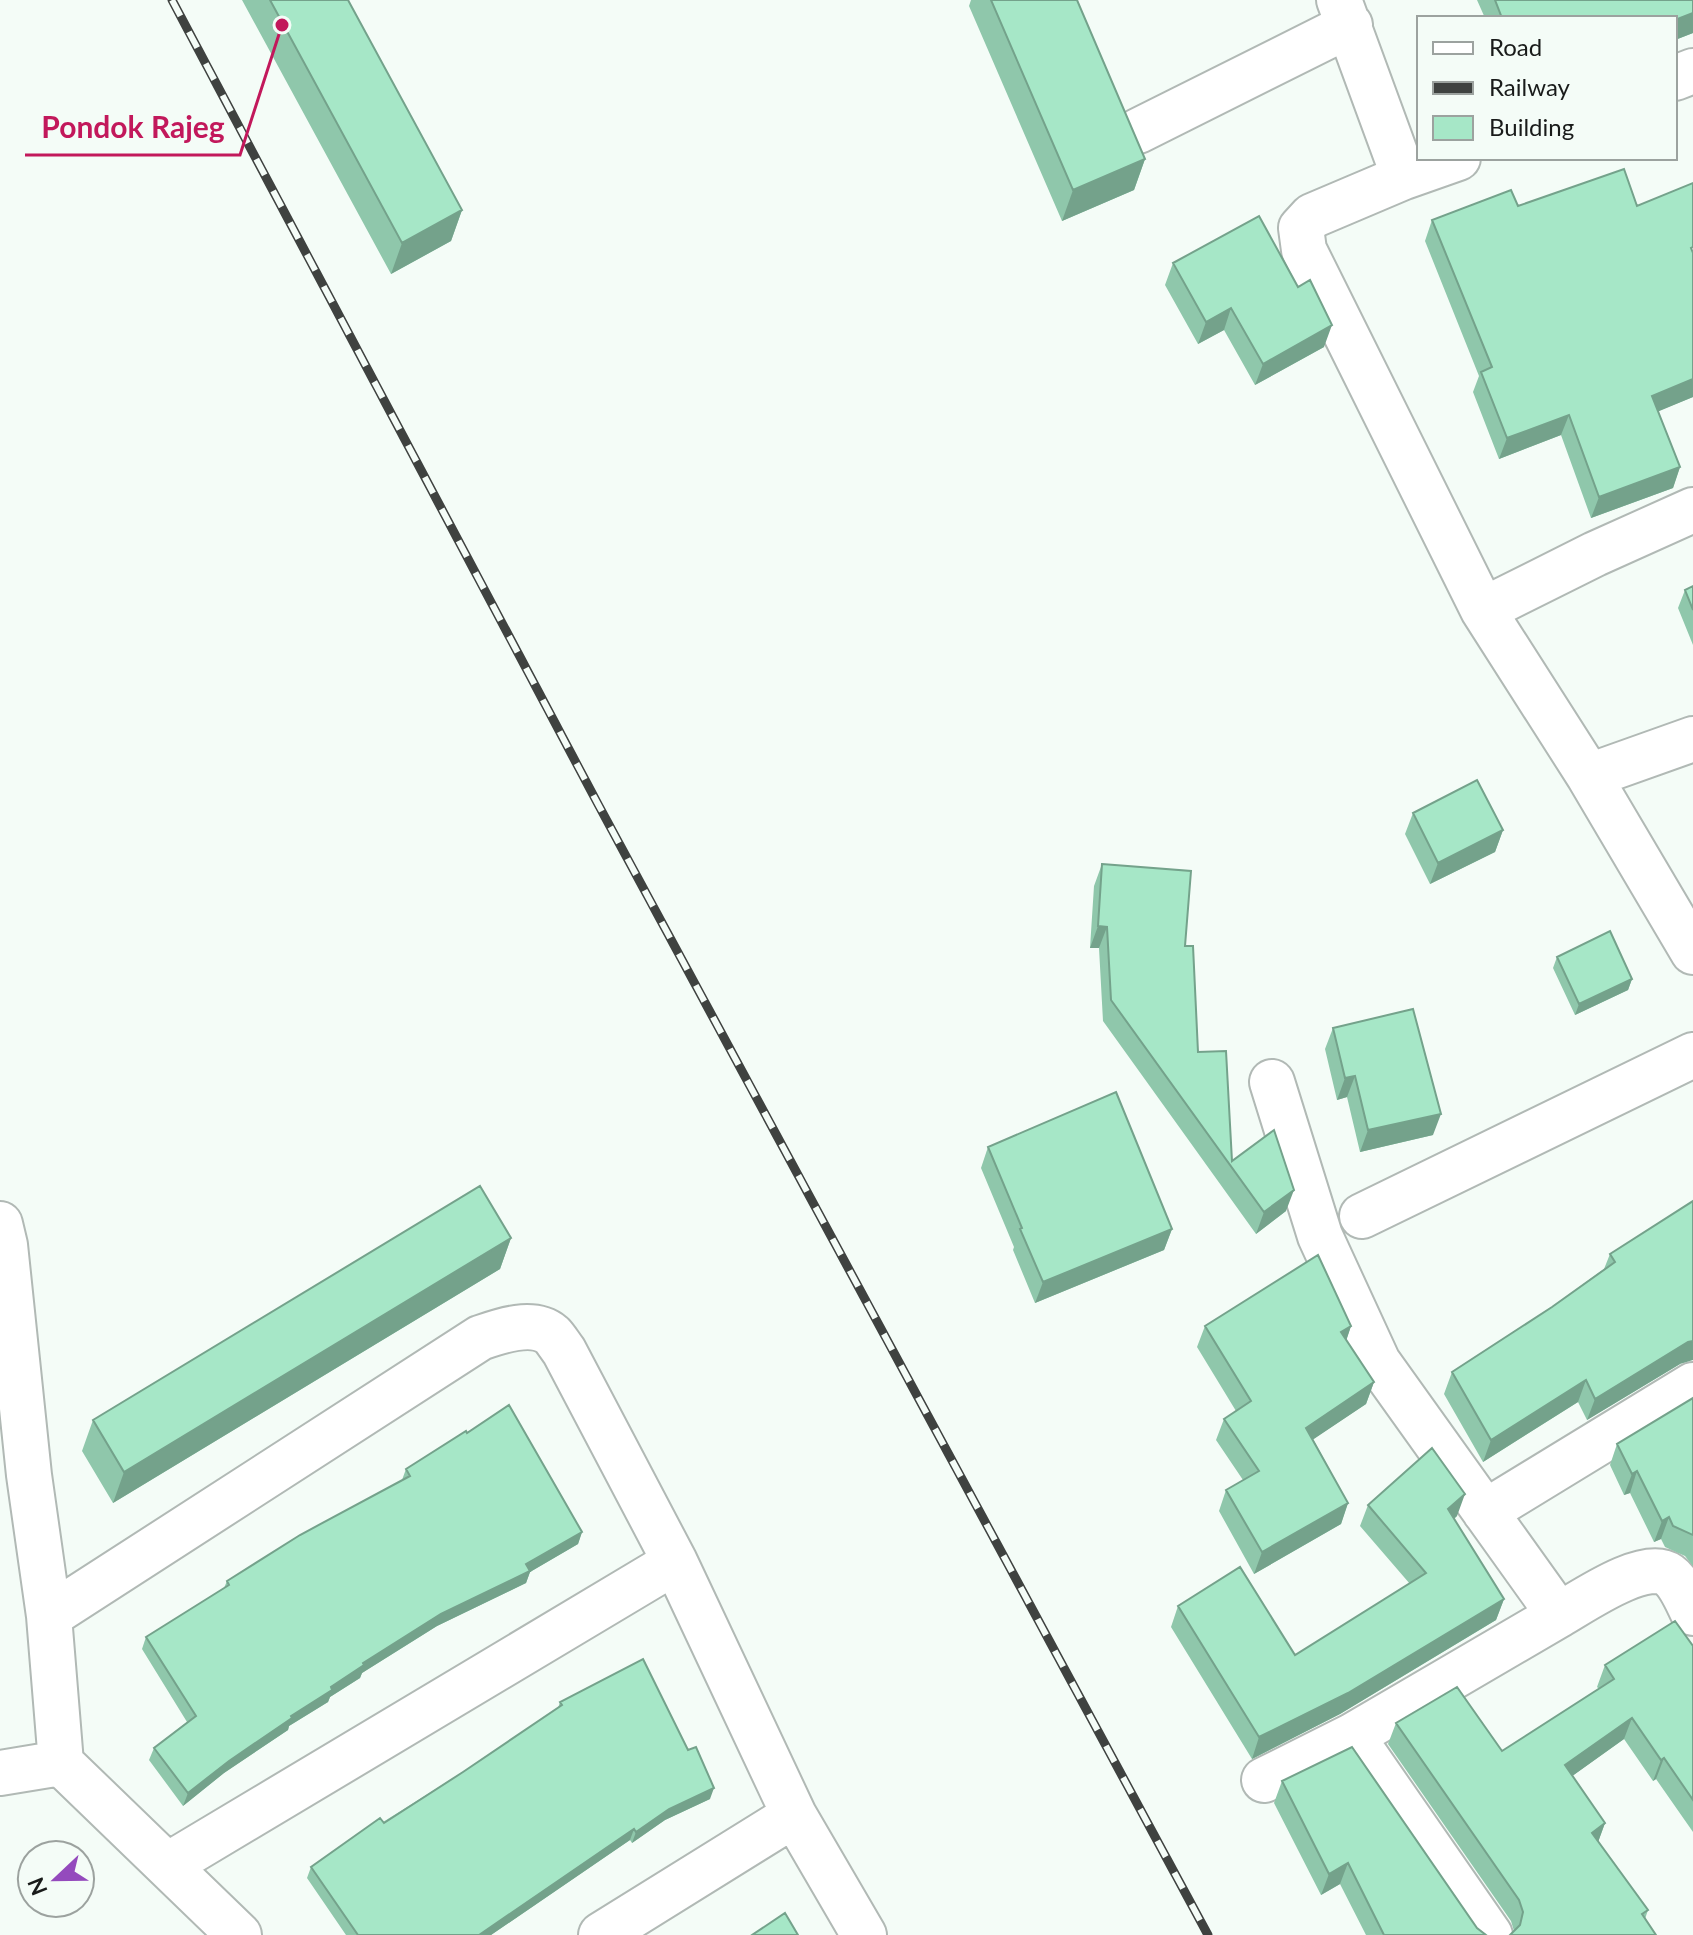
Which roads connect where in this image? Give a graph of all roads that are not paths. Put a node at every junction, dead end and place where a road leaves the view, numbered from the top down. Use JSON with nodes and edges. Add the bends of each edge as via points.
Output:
{"nodes":[{"id":1,"x":1345,"y":12,"type":"edge"},
{"id":2,"x":1138,"y":131,"type":"dead end"},
{"id":3,"x":1452,"y":160,"type":"edge"},
{"id":4,"x":1404,"y":177,"type":"junction"},
{"id":5,"x":1693,"y":510,"type":"edge"},
{"id":6,"x":1483,"y":610,"type":"junction"},
{"id":7,"x":1693,"y":739,"type":"edge"},
{"id":8,"x":1589,"y":776,"type":"junction"},
{"id":9,"x":1693,"y":952,"type":"edge"},
{"id":10,"x":1693,"y":1055,"type":"edge"},
{"id":11,"x":1272,"y":1082,"type":"dead end"},
{"id":12,"x":1362,"y":1216,"type":"dead end"},
{"id":13,"x":0,"y":1224,"type":"edge"},
{"id":14,"x":1693,"y":1385,"type":"edge"},
{"id":15,"x":14,"y":1477,"type":"edge"},
{"id":16,"x":1485,"y":1512,"type":"junction"},
{"id":17,"x":675,"y":1562,"type":"junction"},
{"id":18,"x":1693,"y":1613,"type":"edge"},
{"id":19,"x":1559,"y":1615,"type":"junction"},
{"id":20,"x":49,"y":1616,"type":"junction"},
{"id":21,"x":1352,"y":1736,"type":"junction"},
{"id":22,"x":61,"y":1763,"type":"junction"},
{"id":23,"x":0,"y":1773,"type":"edge"},
{"id":24,"x":1264,"y":1780,"type":"dead end"},
{"id":25,"x":794,"y":1815,"type":"junction"},
{"id":26,"x":168,"y":1865,"type":"junction"},
{"id":27,"x":239,"y":1935,"type":"edge"},
{"id":28,"x":601,"y":1935,"type":"edge"},
{"id":29,"x":864,"y":1935,"type":"edge"},
{"id":30,"x":1490,"y":1935,"type":"edge"}],
"edges":[{"from":1,"to":2,"type":"street"},
{"from":1,"to":4,"type":"street"},
{"from":3,"to":4,"type":"street"},
{"from":4,"to":6,"type":"street","via":[[1312,216],[1301,228],[1304,250]]},
{"from":5,"to":6,"type":"street"},
{"from":6,"to":8,"type":"street"},
{"from":7,"to":8,"type":"street"},
{"from":8,"to":9,"type":"street"},
{"from":10,"to":12,"type":"street"},
{"from":11,"to":16,"type":"street","via":[[1320,1236],[1378,1362]]},
{"from":13,"to":15,"type":"street"},
{"from":14,"to":16,"type":"street"},
{"from":15,"to":20,"type":"street"},
{"from":16,"to":19,"type":"street"},
{"from":17,"to":20,"type":"street","via":[[564,1351],[550,1334],[507,1329],[480,1338]]},
{"from":17,"to":25,"type":"street"},
{"from":17,"to":26,"type":"street"},
{"from":18,"to":19,"type":"street","via":[[1670,1576],[1655,1570],[1631,1576]]},
{"from":19,"to":21,"type":"street"},
{"from":20,"to":22,"type":"street"},
{"from":21,"to":24,"type":"street"},
{"from":21,"to":30,"type":"street"},
{"from":22,"to":23,"type":"street"},
{"from":22,"to":26,"type":"street"},
{"from":25,"to":28,"type":"street"},
{"from":25,"to":29,"type":"street"},
{"from":26,"to":27,"type":"street"}]}
